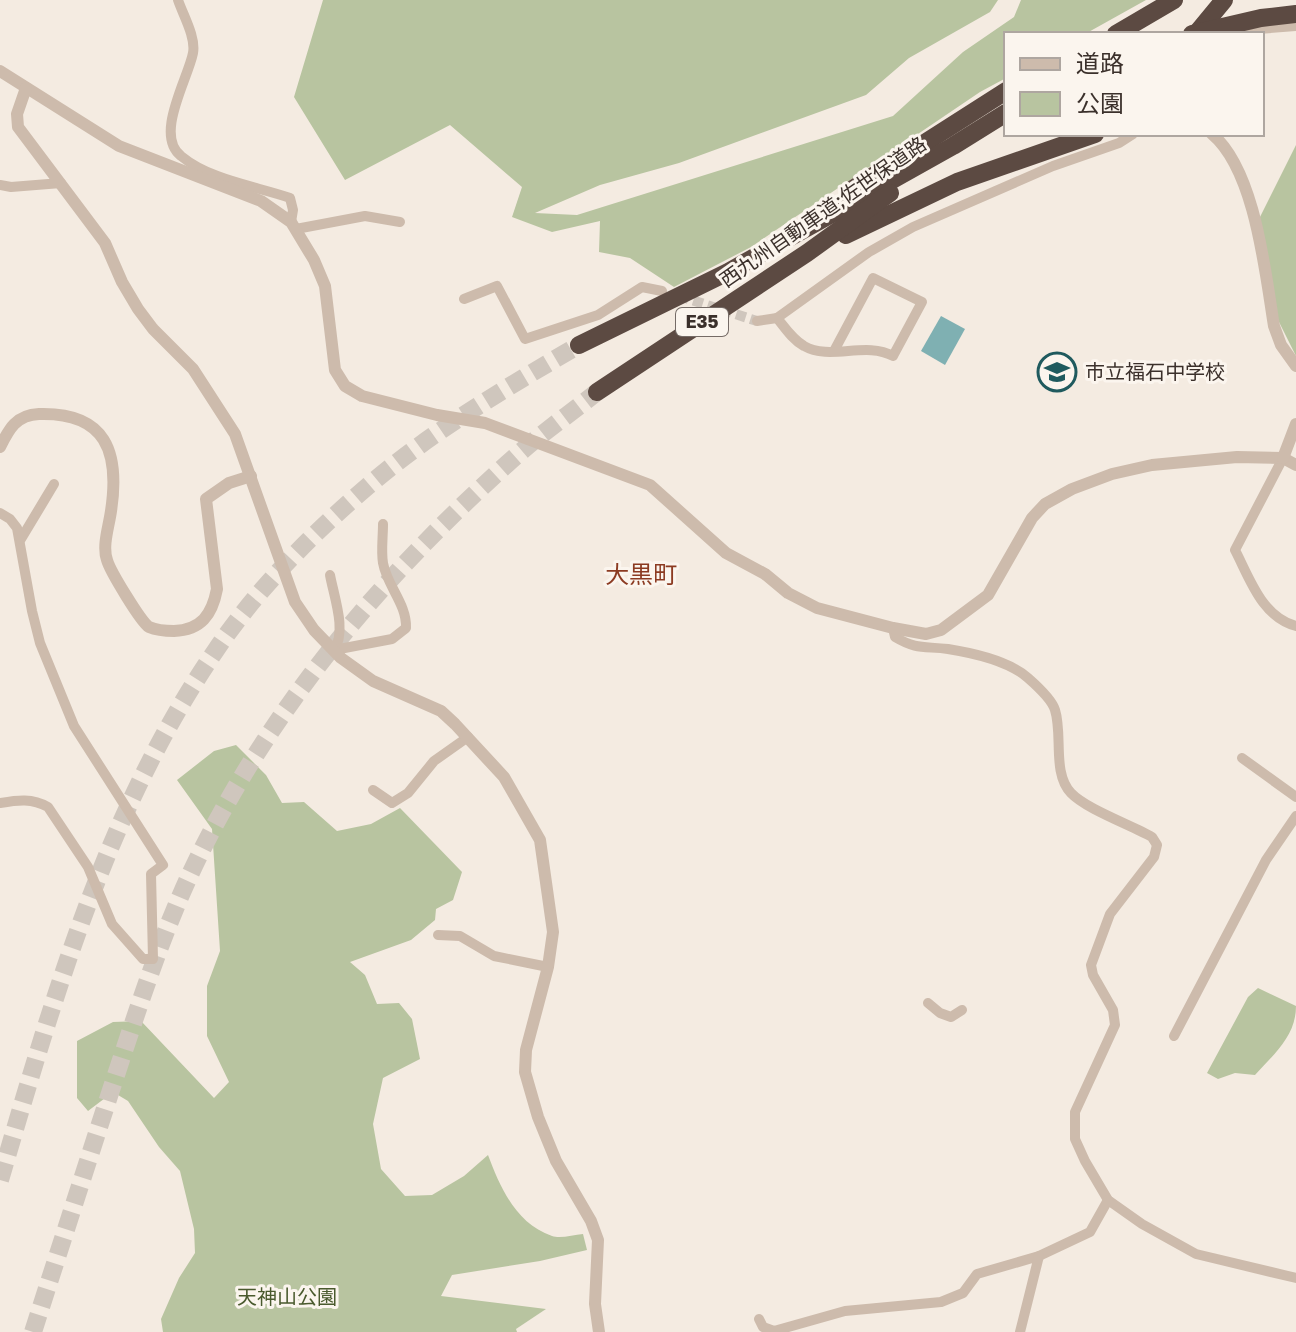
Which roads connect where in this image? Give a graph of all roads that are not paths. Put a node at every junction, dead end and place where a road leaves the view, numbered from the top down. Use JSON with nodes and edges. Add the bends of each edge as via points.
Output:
{"nodes":[{"id":1,"x":178,"y":0,"type":"edge"},
{"id":2,"x":1174,"y":0,"type":"edge"},
{"id":3,"x":1224,"y":0,"type":"edge"},
{"id":4,"x":1296,"y":14,"type":"edge"},
{"id":5,"x":1296,"y":26,"type":"edge"},
{"id":6,"x":1119,"y":32,"type":"edge"},
{"id":7,"x":1196,"y":32,"type":"edge"},
{"id":8,"x":1202,"y":32,"type":"edge"},
{"id":9,"x":1245,"y":32,"type":"edge"},
{"id":10,"x":0,"y":71,"type":"edge"},
{"id":11,"x":26,"y":88,"type":"junction"},
{"id":12,"x":1004,"y":92,"type":"edge"},
{"id":13,"x":1004,"y":114,"type":"edge"},
{"id":14,"x":1089,"y":136,"type":"edge"},
{"id":15,"x":1130,"y":136,"type":"edge"},
{"id":16,"x":1214,"y":136,"type":"edge"},
{"id":17,"x":953,"y":146,"type":"junction"},
{"id":18,"x":61,"y":183,"type":"junction"},
{"id":19,"x":0,"y":185,"type":"edge"},
{"id":20,"x":400,"y":222,"type":"dead end"},
{"id":21,"x":294,"y":225,"type":"junction"},
{"id":22,"x":796,"y":234,"type":"junction"},
{"id":23,"x":807,"y":253,"type":"junction"},
{"id":24,"x":662,"y":291,"type":"dead end"},
{"id":25,"x":464,"y":299,"type":"dead end"},
{"id":26,"x":777,"y":318,"type":"junction"},
{"id":27,"x":757,"y":321,"type":"tunnel mouth"},
{"id":28,"x":579,"y":345,"type":"tunnel mouth"},
{"id":29,"x":834,"y":351,"type":"junction"},
{"id":30,"x":1296,"y":366,"type":"edge"},
{"id":31,"x":597,"y":392,"type":"tunnel mouth"},
{"id":32,"x":1296,"y":424,"type":"edge"},
{"id":33,"x":0,"y":447,"type":"edge"},
{"id":34,"x":1283,"y":458,"type":"junction"},
{"id":35,"x":1296,"y":465,"type":"edge"},
{"id":36,"x":251,"y":476,"type":"junction"},
{"id":37,"x":54,"y":484,"type":"dead end"},
{"id":38,"x":0,"y":513,"type":"edge"},
{"id":39,"x":383,"y":524,"type":"dead end"},
{"id":40,"x":21,"y":539,"type":"junction"},
{"id":41,"x":330,"y":575,"type":"dead end"},
{"id":42,"x":1296,"y":626,"type":"edge"},
{"id":43,"x":893,"y":628,"type":"junction"},
{"id":44,"x":334,"y":650,"type":"junction"},
{"id":45,"x":468,"y":737,"type":"junction"},
{"id":46,"x":1242,"y":758,"type":"dead end"},
{"id":47,"x":373,"y":790,"type":"dead end"},
{"id":48,"x":1296,"y":797,"type":"edge"},
{"id":49,"x":0,"y":803,"type":"edge"},
{"id":50,"x":1296,"y":816,"type":"edge"},
{"id":51,"x":438,"y":935,"type":"dead end"},
{"id":52,"x":548,"y":967,"type":"junction"},
{"id":53,"x":928,"y":1003,"type":"dead end"},
{"id":54,"x":962,"y":1010,"type":"dead end"},
{"id":55,"x":1174,"y":1036,"type":"dead end"},
{"id":56,"x":1108,"y":1200,"type":"junction"},
{"id":57,"x":1039,"y":1256,"type":"junction"},
{"id":58,"x":1296,"y":1278,"type":"edge"},
{"id":59,"x":759,"y":1319,"type":"dead end"},
{"id":60,"x":599,"y":1332,"type":"edge"},
{"id":61,"x":1020,"y":1332,"type":"edge"}],
"edges":[{"from":1,"to":21,"type":"street","via":[[193,52],[172,124],[172,144],[199,167],[290,198]]},
{"from":2,"to":6,"type":"highway"},
{"from":3,"to":7,"type":"highway"},
{"from":4,"to":8,"type":"highway","bridge":true},
{"from":5,"to":9,"type":"street"},
{"from":10,"to":11,"type":"street"},
{"from":11,"to":18,"type":"street","via":[[18,127]]},
{"from":11,"to":21,"type":"street","via":[[119,146],[261,201]]},
{"from":12,"to":22,"type":"highway","via":[[844,195]]},
{"from":13,"to":17,"type":"highway","name":"西九州自動車道;佐世保道路","number":"E35"},
{"from":14,"to":23,"type":"highway","via":[[957,182]]},
{"from":15,"to":26,"type":"street","via":[[913,227]]},
{"from":16,"to":30,"type":"street","via":[[1237,168],[1249,201],[1274,326]]},
{"from":17,"to":22,"type":"highway","name":"西九州自動車道;佐世保道路","number":"E35"},
{"from":17,"to":23,"type":"highway","name":"西九州自動車道;佐世保道路","number":"E35"},
{"from":18,"to":19,"type":"street"},
{"from":18,"to":36,"type":"street","via":[[105,243],[138,309],[209,390],[235,434]]},
{"from":20,"to":21,"type":"street","via":[[365,216]]},
{"from":21,"to":43,"type":"street","via":[[325,286],[335,370],[345,386],[362,396],[485,423],[650,485],[726,553],[788,593],[817,608]]},
{"from":22,"to":28,"type":"highway","name":"西九州自動車道;佐世保道路","number":"E35"},
{"from":23,"to":31,"type":"highway","name":"西九州自動車道;佐世保道路","number":"E35"},
{"from":24,"to":25,"type":"street","via":[[642,287],[598,315],[525,339],[497,286]]},
{"from":26,"to":27,"type":"street"},
{"from":26,"to":29,"type":"street","via":[[804,347]]},
{"from":29,"to":29,"type":"street","via":[[877,350],[893,356],[922,302],[873,278]]},
{"from":32,"to":34,"type":"street"},
{"from":33,"to":36,"type":"street","via":[[12,424],[26,416],[84,420],[101,433],[114,490],[105,556],[135,611],[148,626],[165,631],[196,627],[208,617],[217,589],[206,499]]},
{"from":34,"to":35,"type":"street"},
{"from":34,"to":42,"type":"street","via":[[1235,550],[1268,611]]},
{"from":34,"to":43,"type":"street","via":[[1152,465],[1072,489],[1032,518],[988,595],[962,616],[926,634]]},
{"from":36,"to":44,"type":"street","via":[[295,602]]},
{"from":37,"to":40,"type":"street"},
{"from":38,"to":40,"type":"street","via":[[10,519]]},
{"from":39,"to":44,"type":"street","via":[[383,562],[406,628],[392,639]]},
{"from":40,"to":49,"type":"street","via":[[40,643],[74,726],[163,865],[151,874],[153,959],[143,959],[112,924],[88,867],[48,807],[37,801]]},
{"from":41,"to":44,"type":"street","via":[[339,618]]},
{"from":43,"to":56,"type":"street","via":[[895,637],[911,647],[960,652],[1013,667],[1029,678],[1055,707],[1067,789],[1152,837],[1157,845],[1154,857],[1110,914],[1091,965],[1115,1025],[1075,1112],[1075,1139]]},
{"from":44,"to":45,"type":"street","via":[[373,681],[441,711]]},
{"from":45,"to":47,"type":"street","via":[[434,761],[408,793],[392,803]]},
{"from":45,"to":52,"type":"street","via":[[504,777],[540,840],[553,932]]},
{"from":46,"to":48,"type":"street"},
{"from":50,"to":55,"type":"street","via":[[1266,860]]},
{"from":51,"to":52,"type":"street","via":[[460,936],[494,956]]},
{"from":52,"to":60,"type":"street","via":[[525,1072],[556,1161],[598,1240]]},
{"from":53,"to":54,"type":"street","via":[[951,1017]]},
{"from":56,"to":57,"type":"street","via":[[1090,1232]]},
{"from":56,"to":58,"type":"street","via":[[1196,1254]]},
{"from":57,"to":59,"type":"street","via":[[977,1274],[963,1293],[941,1302],[845,1311],[774,1331]]},
{"from":57,"to":61,"type":"street"}]}
